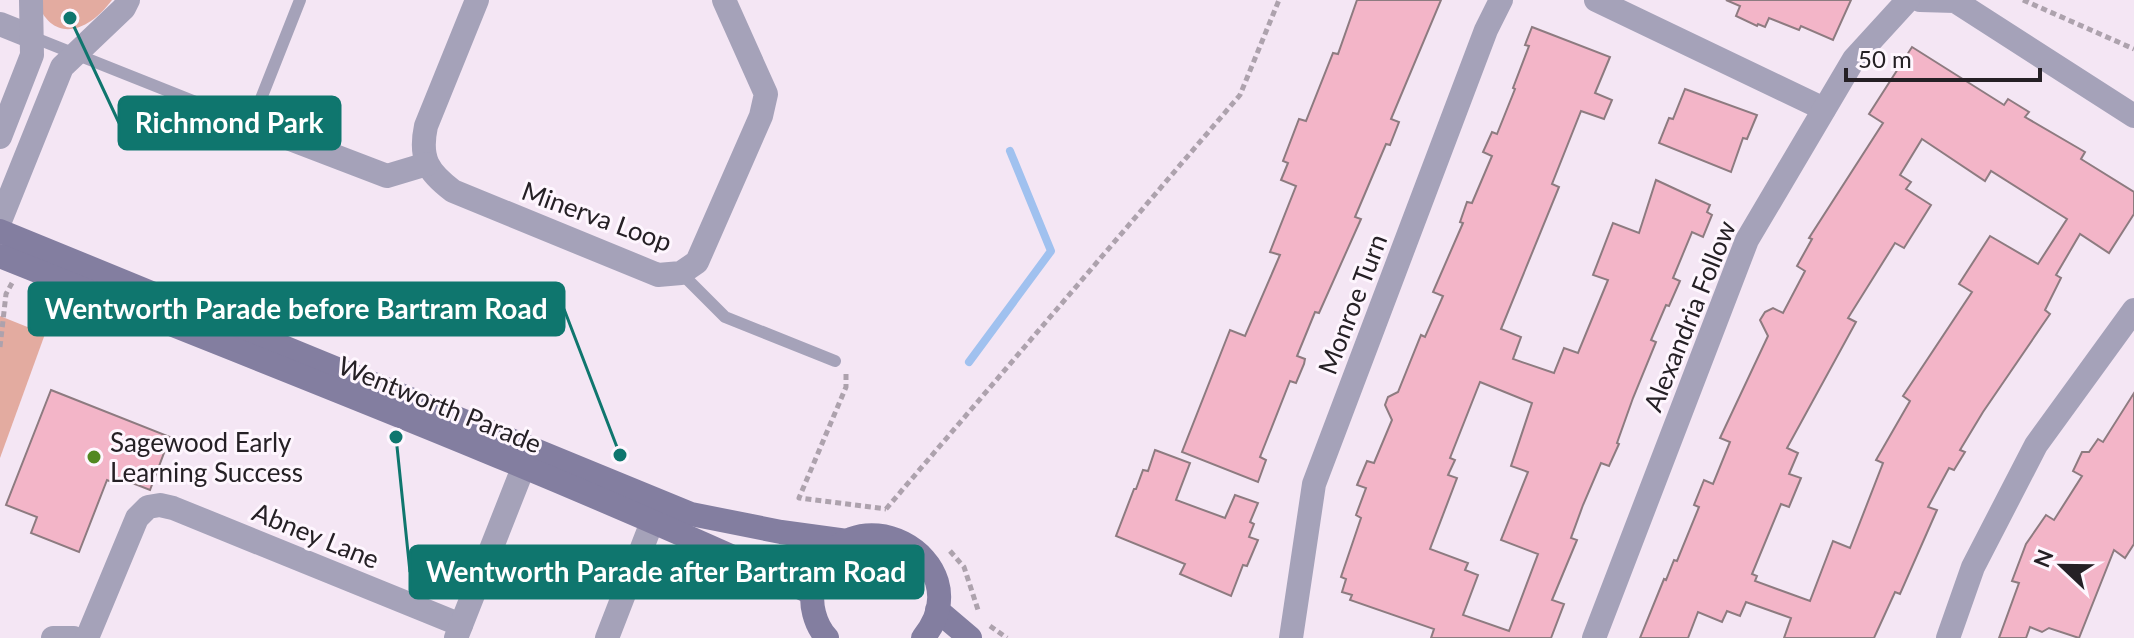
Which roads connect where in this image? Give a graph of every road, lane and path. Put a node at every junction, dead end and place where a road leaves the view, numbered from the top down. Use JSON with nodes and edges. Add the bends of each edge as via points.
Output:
{"nodes":[{"id":1,"x":31,"y":0,"type":"edge"},
{"id":2,"x":128,"y":0,"type":"edge"},
{"id":3,"x":300,"y":0,"type":"edge"},
{"id":4,"x":477,"y":0,"type":"edge"},
{"id":5,"x":724,"y":0,"type":"edge"},
{"id":6,"x":1279,"y":0,"type":"edge"},
{"id":7,"x":1501,"y":0,"type":"edge"},
{"id":8,"x":1596,"y":0,"type":"edge"},
{"id":9,"x":1908,"y":0,"type":"edge"},
{"id":10,"x":1920,"y":0,"type":"edge"},
{"id":11,"x":2023,"y":0,"type":"edge"},
{"id":12,"x":0,"y":24,"type":"edge"},
{"id":13,"x":30,"y":36,"type":"junction"},
{"id":14,"x":2134,"y":49,"type":"edge"},
{"id":15,"x":74,"y":54,"type":"junction"},
{"id":16,"x":1824,"y":109,"type":"junction"},
{"id":17,"x":2134,"y":116,"type":"edge"},
{"id":18,"x":251,"y":124,"type":"junction"},
{"id":19,"x":0,"y":137,"type":"edge"},
{"id":20,"x":427,"y":164,"type":"junction"},
{"id":21,"x":0,"y":221,"type":"edge"},
{"id":22,"x":0,"y":231,"type":"edge"},
{"id":23,"x":0,"y":256,"type":"edge"},
{"id":24,"x":681,"y":273,"type":"junction"},
{"id":25,"x":12,"y":283,"type":"dead end"},
{"id":26,"x":2134,"y":310,"type":"edge"},
{"id":27,"x":0,"y":347,"type":"edge"},
{"id":28,"x":835,"y":361,"type":"joint"},
{"id":29,"x":523,"y":468,"type":"junction"},
{"id":30,"x":886,"y":509,"type":"junction"},
{"id":31,"x":900,"y":515,"type":"dead end"},
{"id":32,"x":652,"y":522,"type":"junction"},
{"id":33,"x":847,"y":541,"type":"junction"},
{"id":34,"x":945,"y":546,"type":"dead end"},
{"id":35,"x":937,"y":610,"type":"junction"},
{"id":36,"x":812,"y":615,"type":"edge"},
{"id":37,"x":459,"y":632,"type":"edge"},
{"id":38,"x":53,"y":638,"type":"edge"},
{"id":39,"x":74,"y":638,"type":"edge"},
{"id":40,"x":87,"y":638,"type":"edge"},
{"id":41,"x":607,"y":638,"type":"edge"},
{"id":42,"x":827,"y":638,"type":"edge"},
{"id":43,"x":923,"y":638,"type":"edge"},
{"id":44,"x":970,"y":638,"type":"edge"},
{"id":45,"x":1007,"y":638,"type":"edge"},
{"id":46,"x":1291,"y":638,"type":"edge"},
{"id":47,"x":1594,"y":638,"type":"edge"},
{"id":48,"x":1948,"y":638,"type":"edge"}],
"edges":[{"from":1,"to":13,"type":"street"},
{"from":2,"to":15,"type":"street"},
{"from":3,"to":18,"type":"lane"},
{"from":4,"to":20,"type":"street","via":[[426,126],[422,146]]},
{"from":5,"to":24,"type":"street","name":"Minerva Loop","via":[[766,94],[697,262]]},
{"from":6,"to":30,"type":"path","via":[[1240,95]]},
{"from":7,"to":46,"type":"street","name":"Monroe Turn","via":[[1314,484]]},
{"from":8,"to":16,"type":"street"},
{"from":9,"to":16,"type":"street","name":"Alexandria Follow","via":[[1854,59]]},
{"from":10,"to":17,"type":"street","via":[[1955,1]]},
{"from":11,"to":14,"type":"path"},
{"from":12,"to":13,"type":"street"},
{"from":13,"to":15,"type":"lane"},
{"from":13,"to":19,"type":"street","via":[[32,55]]},
{"from":15,"to":18,"type":"lane"},
{"from":15,"to":21,"type":"street","via":[[62,67]]},
{"from":16,"to":47,"type":"street","name":"Alexandria Follow","via":[[1747,240]]},
{"from":18,"to":20,"type":"street","via":[[387,176]]},
{"from":20,"to":24,"type":"street","name":"Minerva Loop","via":[[453,191],[658,275]]},
{"from":22,"to":33,"type":"street","name":"Wentworth Parade","via":[[691,514]]},
{"from":23,"to":29,"type":"street","name":"Wentworth Parade"},
{"from":24,"to":28,"type":"lane","via":[[725,317]]},
{"from":25,"to":27,"type":"path"},
{"from":26,"to":48,"type":"street","via":[[2036,445],[1973,567]]},
{"from":28,"to":30,"type":"path","via":[[846,366],[846,387],[799,498]]},
{"from":29,"to":32,"type":"street","name":"Wentworth Parade"},
{"from":29,"to":37,"type":"street"},
{"from":30,"to":31,"type":"path"},
{"from":32,"to":36,"type":"street","name":"Wentworth Parade"},
{"from":32,"to":41,"type":"street"},
{"from":33,"to":35,"type":"street","name":"Wentworth Parade","via":[[877,534],[920,552],[936,579]]},
{"from":33,"to":36,"type":"street","via":[[818,572]]},
{"from":34,"to":45,"type":"path","via":[[964,567],[980,618]]},
{"from":35,"to":43,"type":"street"},
{"from":35,"to":44,"type":"street"},
{"from":36,"to":42,"type":"street"},
{"from":37,"to":40,"type":"street","name":"Abney Lane","via":[[160,505],[148,507],[137,518]]},
{"from":38,"to":39,"type":"street"}]}
